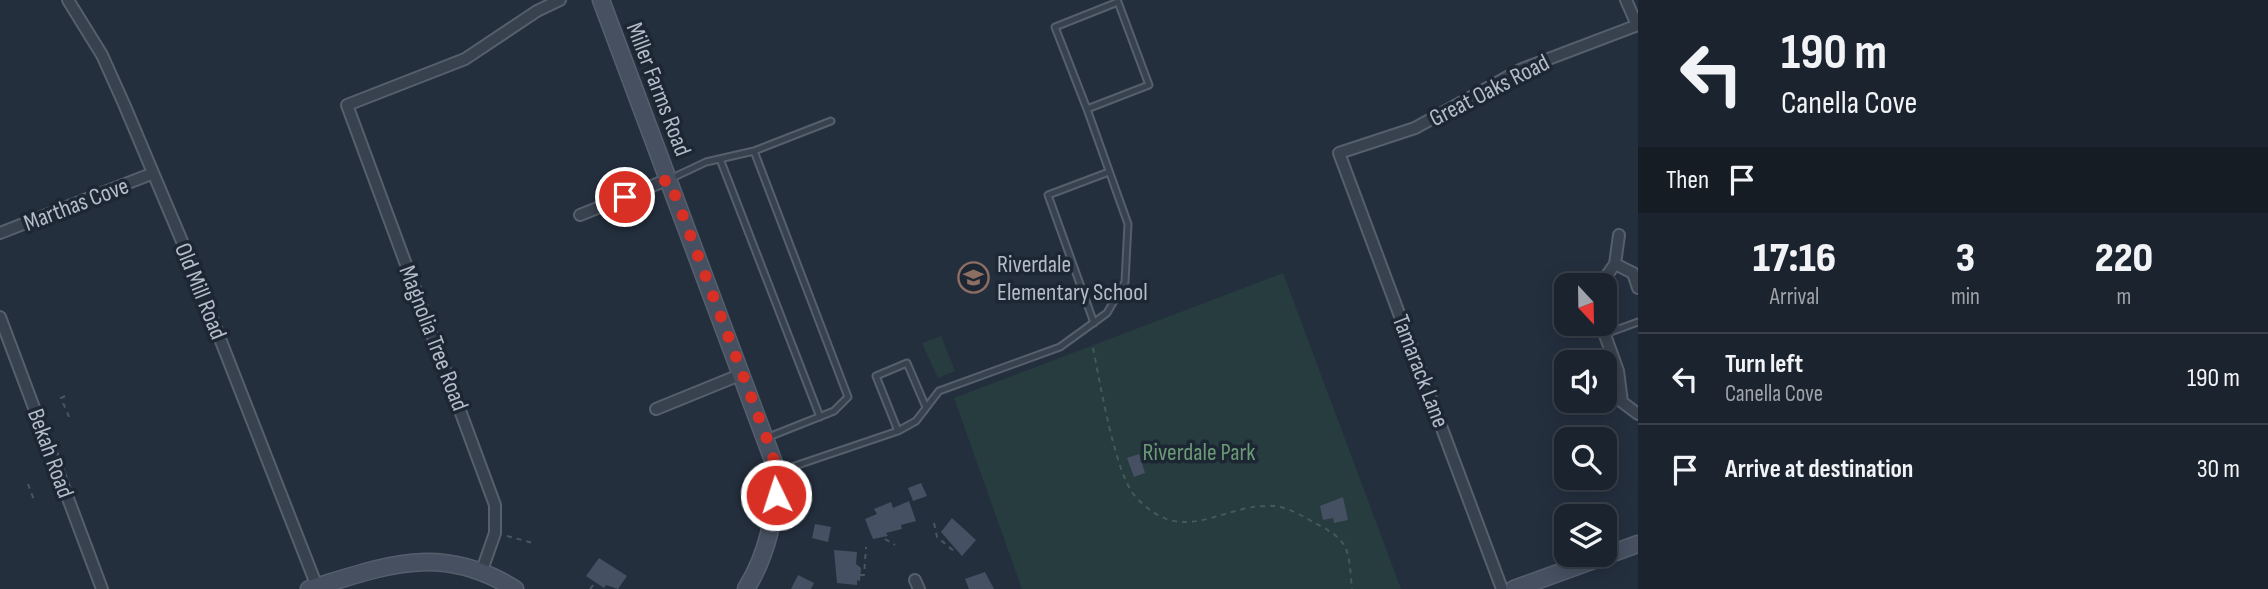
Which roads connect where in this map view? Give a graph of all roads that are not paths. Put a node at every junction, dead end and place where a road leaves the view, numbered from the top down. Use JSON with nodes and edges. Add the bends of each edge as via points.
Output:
{"nodes":[{"id":1,"x":68,"y":0,"type":"edge"},
{"id":2,"x":560,"y":0,"type":"edge"},
{"id":3,"x":601,"y":0,"type":"edge"},
{"id":4,"x":1626,"y":0,"type":"edge"},
{"id":5,"x":1638,"y":25,"type":"edge"},
{"id":6,"x":1087,"y":109,"type":"junction"},
{"id":7,"x":831,"y":121,"type":"dead end"},
{"id":8,"x":754,"y":152,"type":"junction"},
{"id":9,"x":1339,"y":153,"type":"joint"},
{"id":10,"x":720,"y":159,"type":"junction"},
{"id":11,"x":1109,"y":172,"type":"junction"},
{"id":12,"x":151,"y":174,"type":"junction"},
{"id":13,"x":669,"y":179,"type":"junction"},
{"id":14,"x":580,"y":215,"type":"dead end"},
{"id":15,"x":0,"y":233,"type":"edge"},
{"id":16,"x":1619,"y":235,"type":"dead end"},
{"id":17,"x":1615,"y":264,"type":"junction"},
{"id":18,"x":1609,"y":273,"type":"edge"},
{"id":19,"x":1638,"y":288,"type":"edge"},
{"id":20,"x":0,"y":317,"type":"edge"},
{"id":21,"x":1638,"y":322,"type":"edge"},
{"id":22,"x":1094,"y":323,"type":"junction"},
{"id":23,"x":1617,"y":326,"type":"edge"},
{"id":24,"x":1606,"y":336,"type":"edge"},
{"id":25,"x":742,"y":374,"type":"junction"},
{"id":26,"x":925,"y":405,"type":"junction"},
{"id":27,"x":656,"y":409,"type":"dead end"},
{"id":28,"x":1638,"y":414,"type":"edge"},
{"id":29,"x":820,"y":417,"type":"junction"},
{"id":30,"x":898,"y":430,"type":"junction"},
{"id":31,"x":766,"y":438,"type":"junction"},
{"id":32,"x":777,"y":471,"type":"junction"},
{"id":33,"x":1638,"y":544,"type":"edge"},
{"id":34,"x":481,"y":573,"type":"junction"},
{"id":35,"x":315,"y":588,"type":"edge"},
{"id":36,"x":102,"y":589,"type":"edge"},
{"id":37,"x":515,"y":589,"type":"edge"},
{"id":38,"x":746,"y":589,"type":"edge"},
{"id":39,"x":1502,"y":589,"type":"edge"},
{"id":40,"x":1514,"y":589,"type":"edge"}],
"edges":[{"from":1,"to":12,"type":"street","name":"Old Mill Road","via":[[102,55]]},
{"from":2,"to":34,"type":"street","name":"Magnolia Tree Road","via":[[465,59],[347,105],[495,505],[495,533]]},
{"from":3,"to":13,"type":"street","name":"Miller Farms Road"},
{"from":4,"to":5,"type":"street"},
{"from":5,"to":9,"type":"street","name":"Great Oaks Road","via":[[1522,69],[1415,128]]},
{"from":6,"to":6,"type":"lane","via":[[1149,85],[1118,2],[1055,27]]},
{"from":6,"to":11,"type":"lane"},
{"from":7,"to":8,"type":"lane"},
{"from":8,"to":10,"type":"lane"},
{"from":8,"to":29,"type":"lane","via":[[848,397],[843,405]]},
{"from":9,"to":39,"type":"street","name":"Tamarack Lane"},
{"from":10,"to":13,"type":"lane"},
{"from":10,"to":29,"type":"lane"},
{"from":11,"to":22,"type":"lane","via":[[1128,224],[1125,282],[1107,313]]},
{"from":11,"to":22,"type":"lane","via":[[1048,195]]},
{"from":12,"to":15,"type":"street","name":"Marthas Cove"},
{"from":12,"to":35,"type":"street","name":"Old Mill Road","via":[[186,252]]},
{"from":13,"to":14,"type":"street"},
{"from":13,"to":25,"type":"street","name":"Miller Farms Road"},
{"from":16,"to":17,"type":"street"},
{"from":17,"to":18,"type":"street"},
{"from":17,"to":19,"type":"street","via":[[1633,273]]},
{"from":20,"to":36,"type":"street","name":"Bekah Road"},
{"from":21,"to":23,"type":"lane"},
{"from":22,"to":26,"type":"lane","via":[[1060,347],[939,391]]},
{"from":24,"to":28,"type":"street","via":[[1618,371],[1622,402]]},
{"from":25,"to":27,"type":"street"},
{"from":25,"to":31,"type":"street","name":"Miller Farms Road"},
{"from":26,"to":30,"type":"lane","via":[[916,421]]},
{"from":26,"to":30,"type":"lane","via":[[907,363],[876,376]]},
{"from":29,"to":31,"type":"lane"},
{"from":30,"to":32,"type":"lane"},
{"from":31,"to":32,"type":"street","name":"Miller Farms Road"},
{"from":32,"to":38,"type":"street","name":"Miller Farms Road","via":[[771,533]]},
{"from":33,"to":40,"type":"street"},
{"from":34,"to":35,"type":"street","via":[[449,564],[410,561]]},
{"from":34,"to":37,"type":"street"}]}
